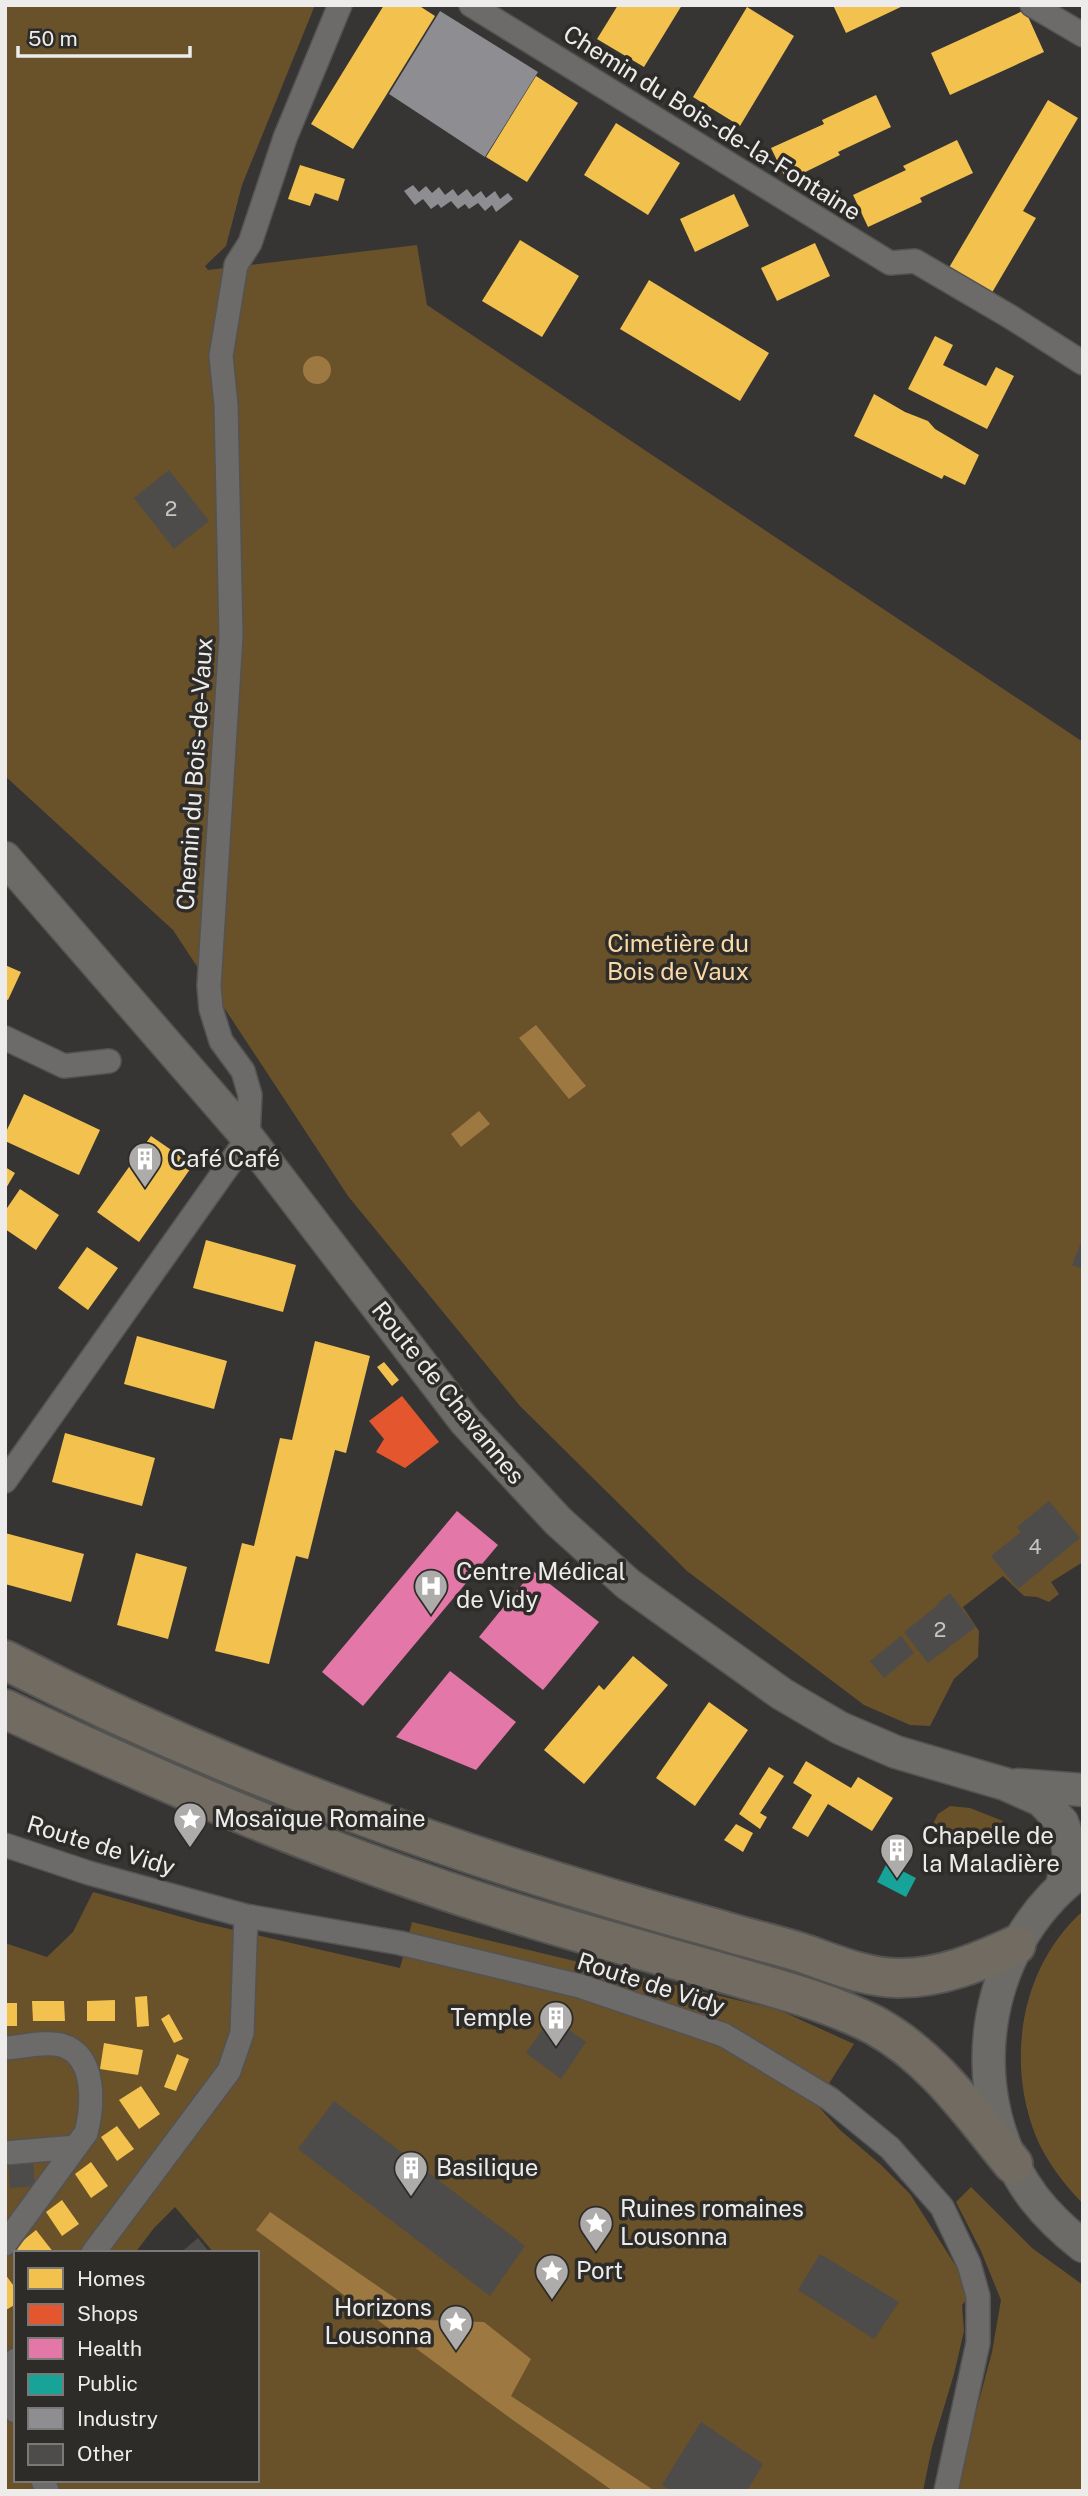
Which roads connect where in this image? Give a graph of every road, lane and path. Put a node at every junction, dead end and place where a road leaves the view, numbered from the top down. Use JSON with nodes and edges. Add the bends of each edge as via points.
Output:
{"nodes":[{"id":1,"x":340,"y":5,"type":"edge"},
{"id":2,"x":471,"y":5,"type":"edge"},
{"id":3,"x":1032,"y":5,"type":"edge"},
{"id":4,"x":1083,"y":35,"type":"edge"},
{"id":5,"x":1083,"y":363,"type":"edge"},
{"id":6,"x":5,"y":858,"type":"edge"},
{"id":7,"x":5,"y":1038,"type":"edge"},
{"id":8,"x":109,"y":1061,"type":"dead end"},
{"id":9,"x":248,"y":1138,"type":"junction"},
{"id":10,"x":5,"y":1481,"type":"edge"},
{"id":11,"x":5,"y":1660,"type":"edge"},
{"id":12,"x":5,"y":1709,"type":"edge"},
{"id":13,"x":1005,"y":1784,"type":"junction"},
{"id":14,"x":1083,"y":1790,"type":"edge"},
{"id":15,"x":5,"y":1845,"type":"edge"},
{"id":16,"x":1073,"y":1877,"type":"edge"},
{"id":17,"x":246,"y":1916,"type":"junction"},
{"id":18,"x":1016,"y":1945,"type":"junction"},
{"id":19,"x":5,"y":2048,"type":"edge"},
{"id":20,"x":76,"y":2147,"type":"junction"},
{"id":21,"x":5,"y":2153,"type":"edge"},
{"id":22,"x":1013,"y":2164,"type":"junction"},
{"id":23,"x":5,"y":2244,"type":"edge"},
{"id":24,"x":1083,"y":2246,"type":"edge"},
{"id":25,"x":94,"y":2251,"type":"edge"},
{"id":26,"x":14,"y":2363,"type":"edge"},
{"id":27,"x":14,"y":2406,"type":"edge"},
{"id":28,"x":946,"y":2491,"type":"edge"}],
"edges":[{"from":1,"to":9,"type":"street","name":"Chemin du Bois-de-Vaux","via":[[285,138],[250,243],[236,265],[221,356],[231,646],[209,986],[221,1041],[243,1071],[250,1095]]},
{"from":2,"to":5,"type":"street","name":"Chemin du Bois-de-la-Fontaine","via":[[890,263],[915,261]]},
{"from":3,"to":4,"type":"street"},
{"from":6,"to":9,"type":"main road","name":"Route de Chavannes"},
{"from":7,"to":8,"type":"street","via":[[64,1066]]},
{"from":9,"to":10,"type":"street"},
{"from":9,"to":13,"type":"main road","name":"Route de Chavannes","via":[[465,1421],[542,1506],[628,1584],[782,1695],[840,1728],[896,1752]]},
{"from":11,"to":18,"type":"highway","via":[[209,1756],[369,1819],[541,1878],[849,1970],[882,1977],[918,1976],[957,1968]]},
{"from":12,"to":22,"type":"highway","via":[[194,1795],[393,1872],[542,1922],[850,2014],[894,2037],[933,2068]]},
{"from":13,"to":14,"type":"main road","name":"Route de Chavannes"},
{"from":13,"to":16,"type":"main road","name":"Route de Chavannes","via":[[1041,1800],[1062,1822]]},
{"from":15,"to":17,"type":"street","name":"Route de Vidy"},
{"from":16,"to":18,"type":"main road","via":[[1045,1903]]},
{"from":17,"to":25,"type":"street","via":[[242,2033],[229,2071]]},
{"from":17,"to":28,"type":"street","name":"Route de Vidy","via":[[400,1942],[580,1986],[724,2035],[830,2099],[890,2148],[942,2207],[969,2264],[978,2296],[978,2343]]},
{"from":18,"to":22,"type":"main road","via":[[998,1987],[989,2032],[988,2077],[996,2121]]},
{"from":19,"to":20,"type":"street","via":[[59,2045],[81,2059],[87,2073],[90,2115],[86,2133]]},
{"from":20,"to":21,"type":"street"},
{"from":20,"to":23,"type":"street"},
{"from":22,"to":24,"type":"main road","via":[[1033,2197]]},
{"from":26,"to":27,"type":"street","via":[[9,2393]]}]}
